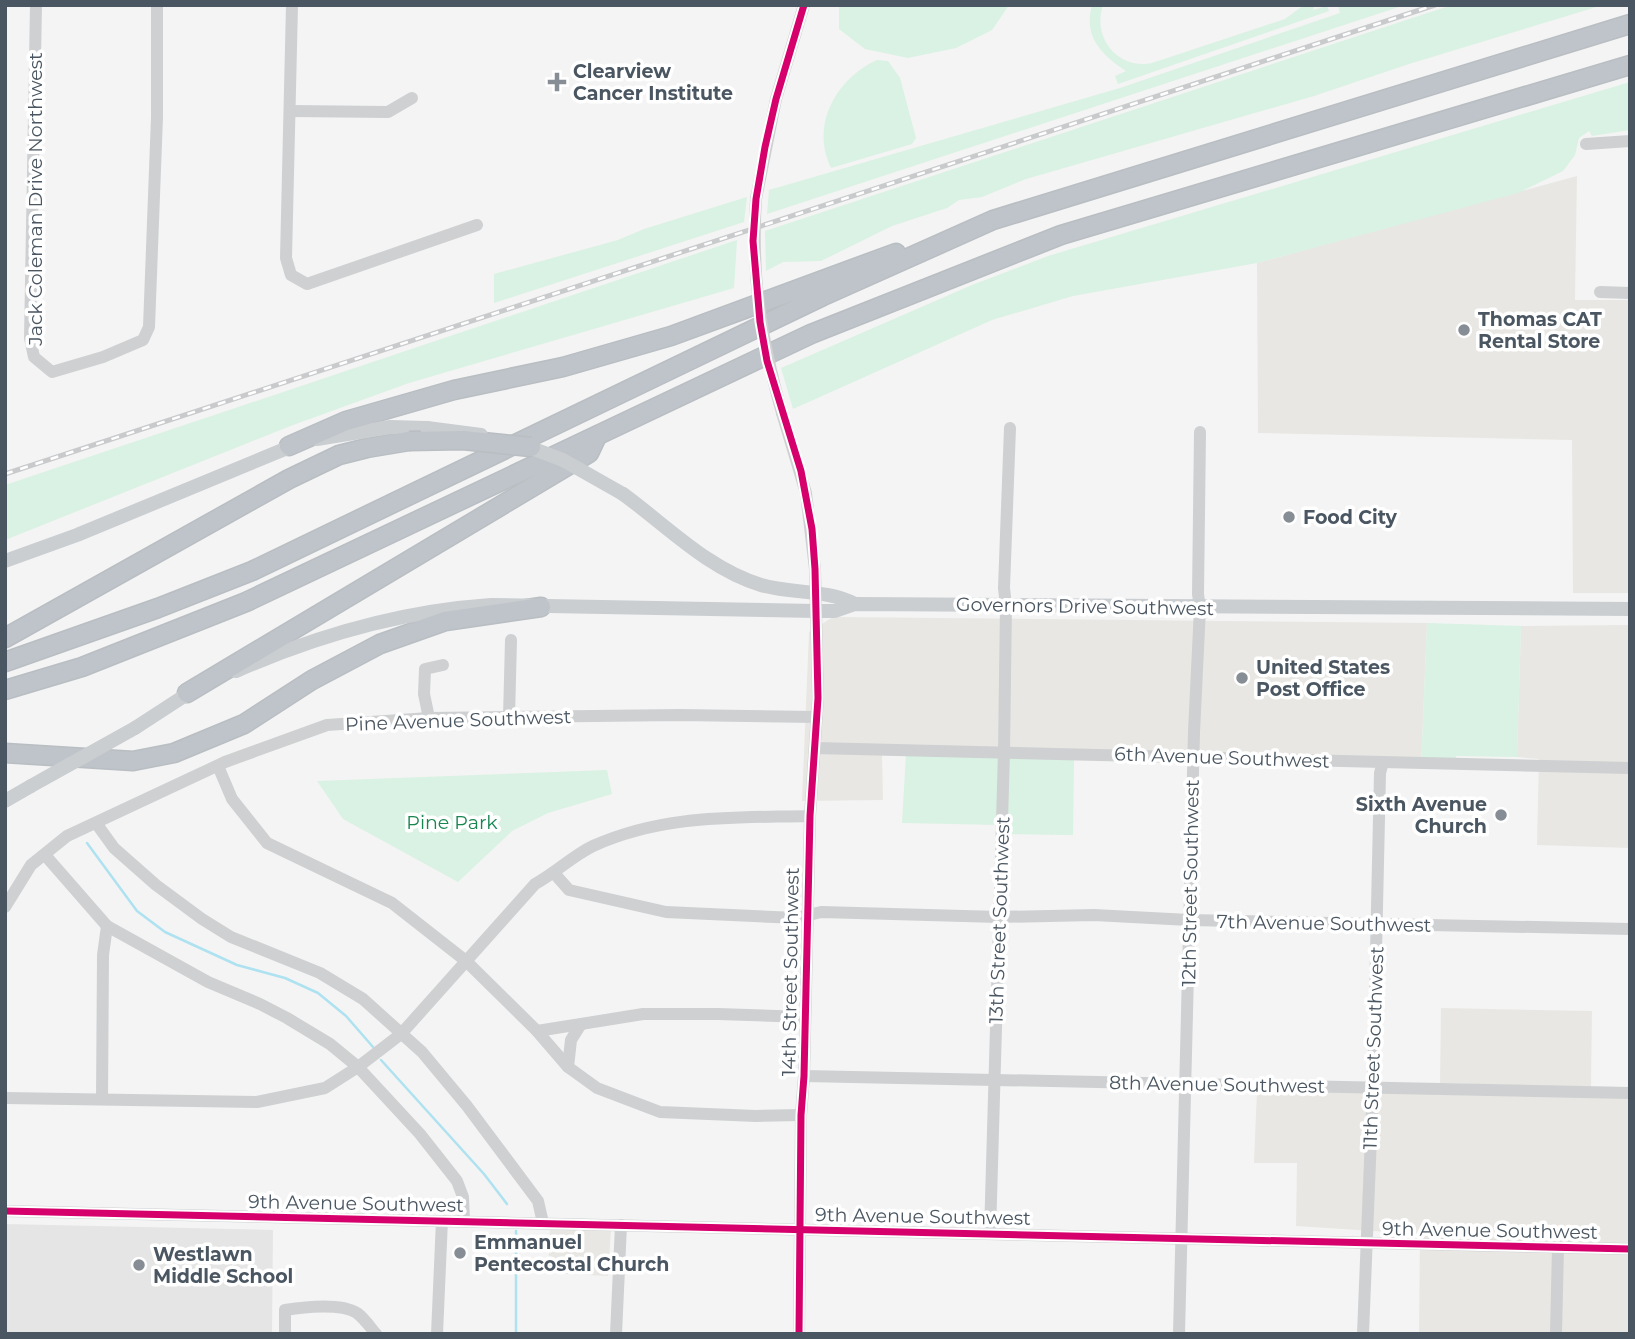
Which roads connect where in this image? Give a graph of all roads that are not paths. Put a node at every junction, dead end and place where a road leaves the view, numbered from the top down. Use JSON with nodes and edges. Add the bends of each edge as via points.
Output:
{"nodes":[{"id":1,"x":36,"y":5,"type":"edge"},
{"id":2,"x":157,"y":5,"type":"edge"},
{"id":3,"x":292,"y":5,"type":"edge"},
{"id":4,"x":804,"y":5,"type":"edge"},
{"id":5,"x":1630,"y":24,"type":"edge"},
{"id":6,"x":1630,"y":65,"type":"edge"},
{"id":7,"x":412,"y":98,"type":"dead end"},
{"id":8,"x":290,"y":111,"type":"junction"},
{"id":9,"x":1630,"y":141,"type":"edge"},
{"id":10,"x":1587,"y":144,"type":"dead end"},
{"id":11,"x":993,"y":220,"type":"junction"},
{"id":12,"x":477,"y":225,"type":"dead end"},
{"id":13,"x":1600,"y":292,"type":"dead end"},
{"id":14,"x":1630,"y":293,"type":"edge"},
{"id":15,"x":1010,"y":428,"type":"dead end"},
{"id":16,"x":1200,"y":432,"type":"dead end"},
{"id":17,"x":597,"y":436,"type":"junction"},
{"id":18,"x":289,"y":446,"type":"junction"},
{"id":19,"x":531,"y":447,"type":"junction"},
{"id":20,"x":5,"y":561,"type":"edge"},
{"id":21,"x":814,"y":594,"type":"junction"},
{"id":22,"x":855,"y":604,"type":"junction"},
{"id":23,"x":1006,"y":606,"type":"junction"},
{"id":24,"x":541,"y":607,"type":"junction"},
{"id":25,"x":1200,"y":608,"type":"junction"},
{"id":26,"x":1630,"y":609,"type":"edge"},
{"id":27,"x":816,"y":611,"type":"junction"},
{"id":28,"x":5,"y":638,"type":"edge"},
{"id":29,"x":511,"y":640,"type":"dead end"},
{"id":30,"x":5,"y":662,"type":"edge"},
{"id":31,"x":443,"y":665,"type":"dead end"},
{"id":32,"x":5,"y":690,"type":"edge"},
{"id":33,"x":187,"y":693,"type":"junction"},
{"id":34,"x":429,"y":718,"type":"junction"},
{"id":35,"x":509,"y":718,"type":"junction"},
{"id":36,"x":817,"y":718,"type":"junction"},
{"id":37,"x":815,"y":748,"type":"junction"},
{"id":38,"x":1004,"y":752,"type":"junction"},
{"id":39,"x":5,"y":753,"type":"edge"},
{"id":40,"x":1193,"y":757,"type":"junction"},
{"id":41,"x":1383,"y":762,"type":"junction"},
{"id":42,"x":218,"y":766,"type":"junction"},
{"id":43,"x":1630,"y":768,"type":"edge"},
{"id":44,"x":5,"y":802,"type":"edge"},
{"id":45,"x":810,"y":816,"type":"junction"},
{"id":46,"x":96,"y":823,"type":"junction"},
{"id":47,"x":45,"y":855,"type":"junction"},
{"id":48,"x":554,"y":873,"type":"junction"},
{"id":49,"x":5,"y":907,"type":"edge"},
{"id":50,"x":808,"y":915,"type":"junction"},
{"id":51,"x":999,"y":917,"type":"junction"},
{"id":52,"x":1189,"y":920,"type":"junction"},
{"id":53,"x":1377,"y":925,"type":"junction"},
{"id":54,"x":107,"y":926,"type":"junction"},
{"id":55,"x":1630,"y":929,"type":"edge"},
{"id":56,"x":466,"y":961,"type":"junction"},
{"id":57,"x":805,"y":1017,"type":"junction"},
{"id":58,"x":581,"y":1024,"type":"junction"},
{"id":59,"x":537,"y":1031,"type":"junction"},
{"id":60,"x":401,"y":1034,"type":"junction"},
{"id":61,"x":358,"y":1067,"type":"junction"},
{"id":62,"x":568,"y":1067,"type":"junction"},
{"id":63,"x":804,"y":1076,"type":"junction"},
{"id":64,"x":995,"y":1079,"type":"junction"},
{"id":65,"x":1186,"y":1086,"type":"junction"},
{"id":66,"x":1373,"y":1087,"type":"junction"},
{"id":67,"x":1630,"y":1093,"type":"edge"},
{"id":68,"x":5,"y":1098,"type":"edge"},
{"id":69,"x":102,"y":1099,"type":"junction"},
{"id":70,"x":801,"y":1115,"type":"junction"},
{"id":71,"x":5,"y":1212,"type":"edge"},
{"id":72,"x":442,"y":1220,"type":"junction"},
{"id":73,"x":464,"y":1221,"type":"junction"},
{"id":74,"x":543,"y":1223,"type":"junction"},
{"id":75,"x":621,"y":1225,"type":"junction"},
{"id":76,"x":800,"y":1229,"type":"junction"},
{"id":77,"x":990,"y":1234,"type":"junction"},
{"id":78,"x":1183,"y":1239,"type":"junction"},
{"id":79,"x":1366,"y":1244,"type":"junction"},
{"id":80,"x":1558,"y":1247,"type":"junction"},
{"id":81,"x":1630,"y":1249,"type":"edge"},
{"id":82,"x":285,"y":1334,"type":"edge"},
{"id":83,"x":376,"y":1334,"type":"edge"},
{"id":84,"x":437,"y":1334,"type":"edge"},
{"id":85,"x":616,"y":1334,"type":"edge"},
{"id":86,"x":799,"y":1334,"type":"edge"},
{"id":87,"x":1179,"y":1334,"type":"edge"},
{"id":88,"x":1363,"y":1334,"type":"edge"},
{"id":89,"x":1556,"y":1334,"type":"edge"}],
"edges":[{"from":1,"to":2,"type":"street","name":"Jack Coleman Drive Northwest","via":[[30,338],[34,357],[52,372],[103,358],[143,340],[149,327]]},
{"from":3,"to":8,"type":"street"},
{"from":4,"to":21,"type":"street","name":"14th Street Southwest","bridge":true,"via":[[776,99],[756,199],[753,241],[756,299],[767,361],[809,510]]},
{"from":5,"to":11,"type":"highway"},
{"from":6,"to":17,"type":"highway","via":[[1061,235],[811,334]]},
{"from":7,"to":8,"type":"street","via":[[388,112]]},
{"from":8,"to":12,"type":"street","via":[[286,258],[291,275],[307,284]]},
{"from":9,"to":10,"type":"street"},
{"from":11,"to":18,"type":"highway","via":[[671,336],[358,417]]},
{"from":11,"to":30,"type":"highway","via":[[823,296],[252,571]]},
{"from":13,"to":14,"type":"street"},
{"from":15,"to":23,"type":"street","name":"13th Street Southwest"},
{"from":16,"to":25,"type":"street","name":"12th Street Southwest"},
{"from":17,"to":32,"type":"highway","via":[[246,602],[82,667]]},
{"from":17,"to":33,"type":"highway","via":[[589,453]]},
{"from":18,"to":19,"type":"main road","bridge":true,"via":[[347,433],[427,428],[464,431]]},
{"from":18,"to":20,"type":"main road"},
{"from":19,"to":21,"type":"main road","bridge":true,"via":[[623,494],[720,566],[749,581]]},
{"from":19,"to":28,"type":"highway","bridge":true,"via":[[463,440],[409,441],[339,455]]},
{"from":21,"to":22,"type":"main road","via":[[839,596]]},
{"from":21,"to":27,"type":"street","name":"14th Street Southwest"},
{"from":22,"to":23,"type":"main road","name":"Governors Drive Southwest"},
{"from":22,"to":27,"type":"main road","name":"Governors Drive Southwest"},
{"from":23,"to":25,"type":"main road","name":"Governors Drive Southwest"},
{"from":23,"to":38,"type":"street","name":"13th Street Southwest"},
{"from":24,"to":27,"type":"main road","name":"Governors Drive Southwest"},
{"from":24,"to":33,"type":"main road","name":"Governors Drive Southwest","via":[[453,607],[380,621],[318,639]]},
{"from":24,"to":39,"type":"highway","via":[[445,621],[380,644],[244,724],[174,753],[133,761]]},
{"from":25,"to":26,"type":"main road","name":"Governors Drive Southwest"},
{"from":25,"to":40,"type":"street","name":"12th Street Southwest"},
{"from":27,"to":36,"type":"street","name":"14th Street Southwest"},
{"from":29,"to":35,"type":"street"},
{"from":31,"to":34,"type":"street","via":[[425,669]]},
{"from":33,"to":44,"type":"main road","name":"Governors Drive Southwest","bridge":true},
{"from":34,"to":35,"type":"street","name":"Pine Avenue Southwest"},
{"from":34,"to":42,"type":"street","name":"Pine Avenue Southwest","via":[[327,725]]},
{"from":35,"to":36,"type":"street","name":"Pine Avenue Southwest"},
{"from":36,"to":37,"type":"street","name":"14th Street Southwest"},
{"from":37,"to":38,"type":"street","name":"6th Avenue Southwest"},
{"from":37,"to":45,"type":"street","name":"14th Street Southwest"},
{"from":38,"to":40,"type":"street","name":"6th Avenue Southwest"},
{"from":38,"to":51,"type":"street","name":"13th Street Southwest"},
{"from":40,"to":41,"type":"street","name":"6th Avenue Southwest"},
{"from":40,"to":52,"type":"street","name":"12th Street Southwest"},
{"from":41,"to":43,"type":"street","name":"6th Avenue Southwest"},
{"from":41,"to":53,"type":"street","name":"11th Street Southwest"},
{"from":42,"to":46,"type":"street","name":"Pine Avenue Southwest"},
{"from":42,"to":56,"type":"street","via":[[232,799],[267,843],[392,903]]},
{"from":45,"to":48,"type":"street","via":[[692,819],[650,825],[591,846]]},
{"from":45,"to":50,"type":"street","name":"14th Street Southwest"},
{"from":46,"to":47,"type":"street","name":"Pine Avenue Southwest","via":[[68,836]]},
{"from":46,"to":60,"type":"street","via":[[114,848],[202,919],[231,937],[320,973],[363,999]]},
{"from":47,"to":49,"type":"street","name":"Pine Avenue Southwest","via":[[31,865]]},
{"from":47,"to":54,"type":"street"},
{"from":48,"to":50,"type":"street","name":"7th Avenue Southwest","via":[[569,890],[666,912]]},
{"from":48,"to":56,"type":"street","via":[[535,884]]},
{"from":50,"to":51,"type":"street","name":"7th Avenue Southwest"},
{"from":50,"to":57,"type":"street","name":"14th Street Southwest"},
{"from":51,"to":52,"type":"street","name":"7th Avenue Southwest"},
{"from":51,"to":64,"type":"street","name":"13th Street Southwest"},
{"from":52,"to":53,"type":"street","name":"7th Avenue Southwest"},
{"from":52,"to":65,"type":"street","name":"12th Street Southwest"},
{"from":53,"to":55,"type":"street","name":"7th Avenue Southwest"},
{"from":53,"to":66,"type":"street","name":"11th Street Southwest"},
{"from":54,"to":61,"type":"street","via":[[208,982],[287,1018]]},
{"from":54,"to":69,"type":"street"},
{"from":56,"to":59,"type":"street"},
{"from":56,"to":60,"type":"street"},
{"from":57,"to":58,"type":"street","via":[[643,1014]]},
{"from":57,"to":63,"type":"street","name":"14th Street Southwest"},
{"from":58,"to":59,"type":"street"},
{"from":58,"to":62,"type":"street","via":[[571,1040]]},
{"from":59,"to":62,"type":"street"},
{"from":60,"to":61,"type":"street"},
{"from":60,"to":74,"type":"street","via":[[467,1106],[538,1201]]},
{"from":61,"to":69,"type":"street","via":[[325,1088],[257,1102]]},
{"from":61,"to":73,"type":"street","via":[[420,1133],[457,1181]]},
{"from":62,"to":70,"type":"street","via":[[597,1088],[660,1112]]},
{"from":63,"to":64,"type":"street","name":"8th Avenue Southwest"},
{"from":63,"to":70,"type":"street","name":"14th Street Southwest"},
{"from":64,"to":65,"type":"street","name":"8th Avenue Southwest"},
{"from":64,"to":77,"type":"street","name":"13th Street Southwest"},
{"from":65,"to":66,"type":"street","name":"8th Avenue Southwest"},
{"from":65,"to":78,"type":"street","name":"12th Street Southwest"},
{"from":66,"to":67,"type":"street","name":"8th Avenue Southwest"},
{"from":66,"to":79,"type":"street","name":"11th Street Southwest"},
{"from":68,"to":69,"type":"street"},
{"from":70,"to":76,"type":"street","name":"14th Street Southwest"},
{"from":71,"to":72,"type":"street","name":"9th Avenue Southwest"},
{"from":72,"to":73,"type":"street","name":"9th Avenue Southwest"},
{"from":72,"to":84,"type":"street"},
{"from":73,"to":74,"type":"street","name":"9th Avenue Southwest"},
{"from":74,"to":75,"type":"street","name":"9th Avenue Southwest"},
{"from":75,"to":76,"type":"street","name":"9th Avenue Southwest"},
{"from":75,"to":85,"type":"street"},
{"from":76,"to":77,"type":"street","name":"9th Avenue Southwest"},
{"from":76,"to":86,"type":"street","name":"14th Street Southwest"},
{"from":77,"to":78,"type":"street","name":"9th Avenue Southwest"},
{"from":78,"to":79,"type":"street","name":"9th Avenue Southwest"},
{"from":78,"to":87,"type":"street","name":"12th Street Southwest"},
{"from":79,"to":80,"type":"street","name":"9th Avenue Southwest"},
{"from":79,"to":88,"type":"street","name":"11th Street Southwest"},
{"from":80,"to":81,"type":"street","name":"9th Avenue Southwest"},
{"from":80,"to":89,"type":"street"},
{"from":82,"to":83,"type":"street","via":[[285,1310],[303,1307],[345,1308],[358,1314]]}]}
